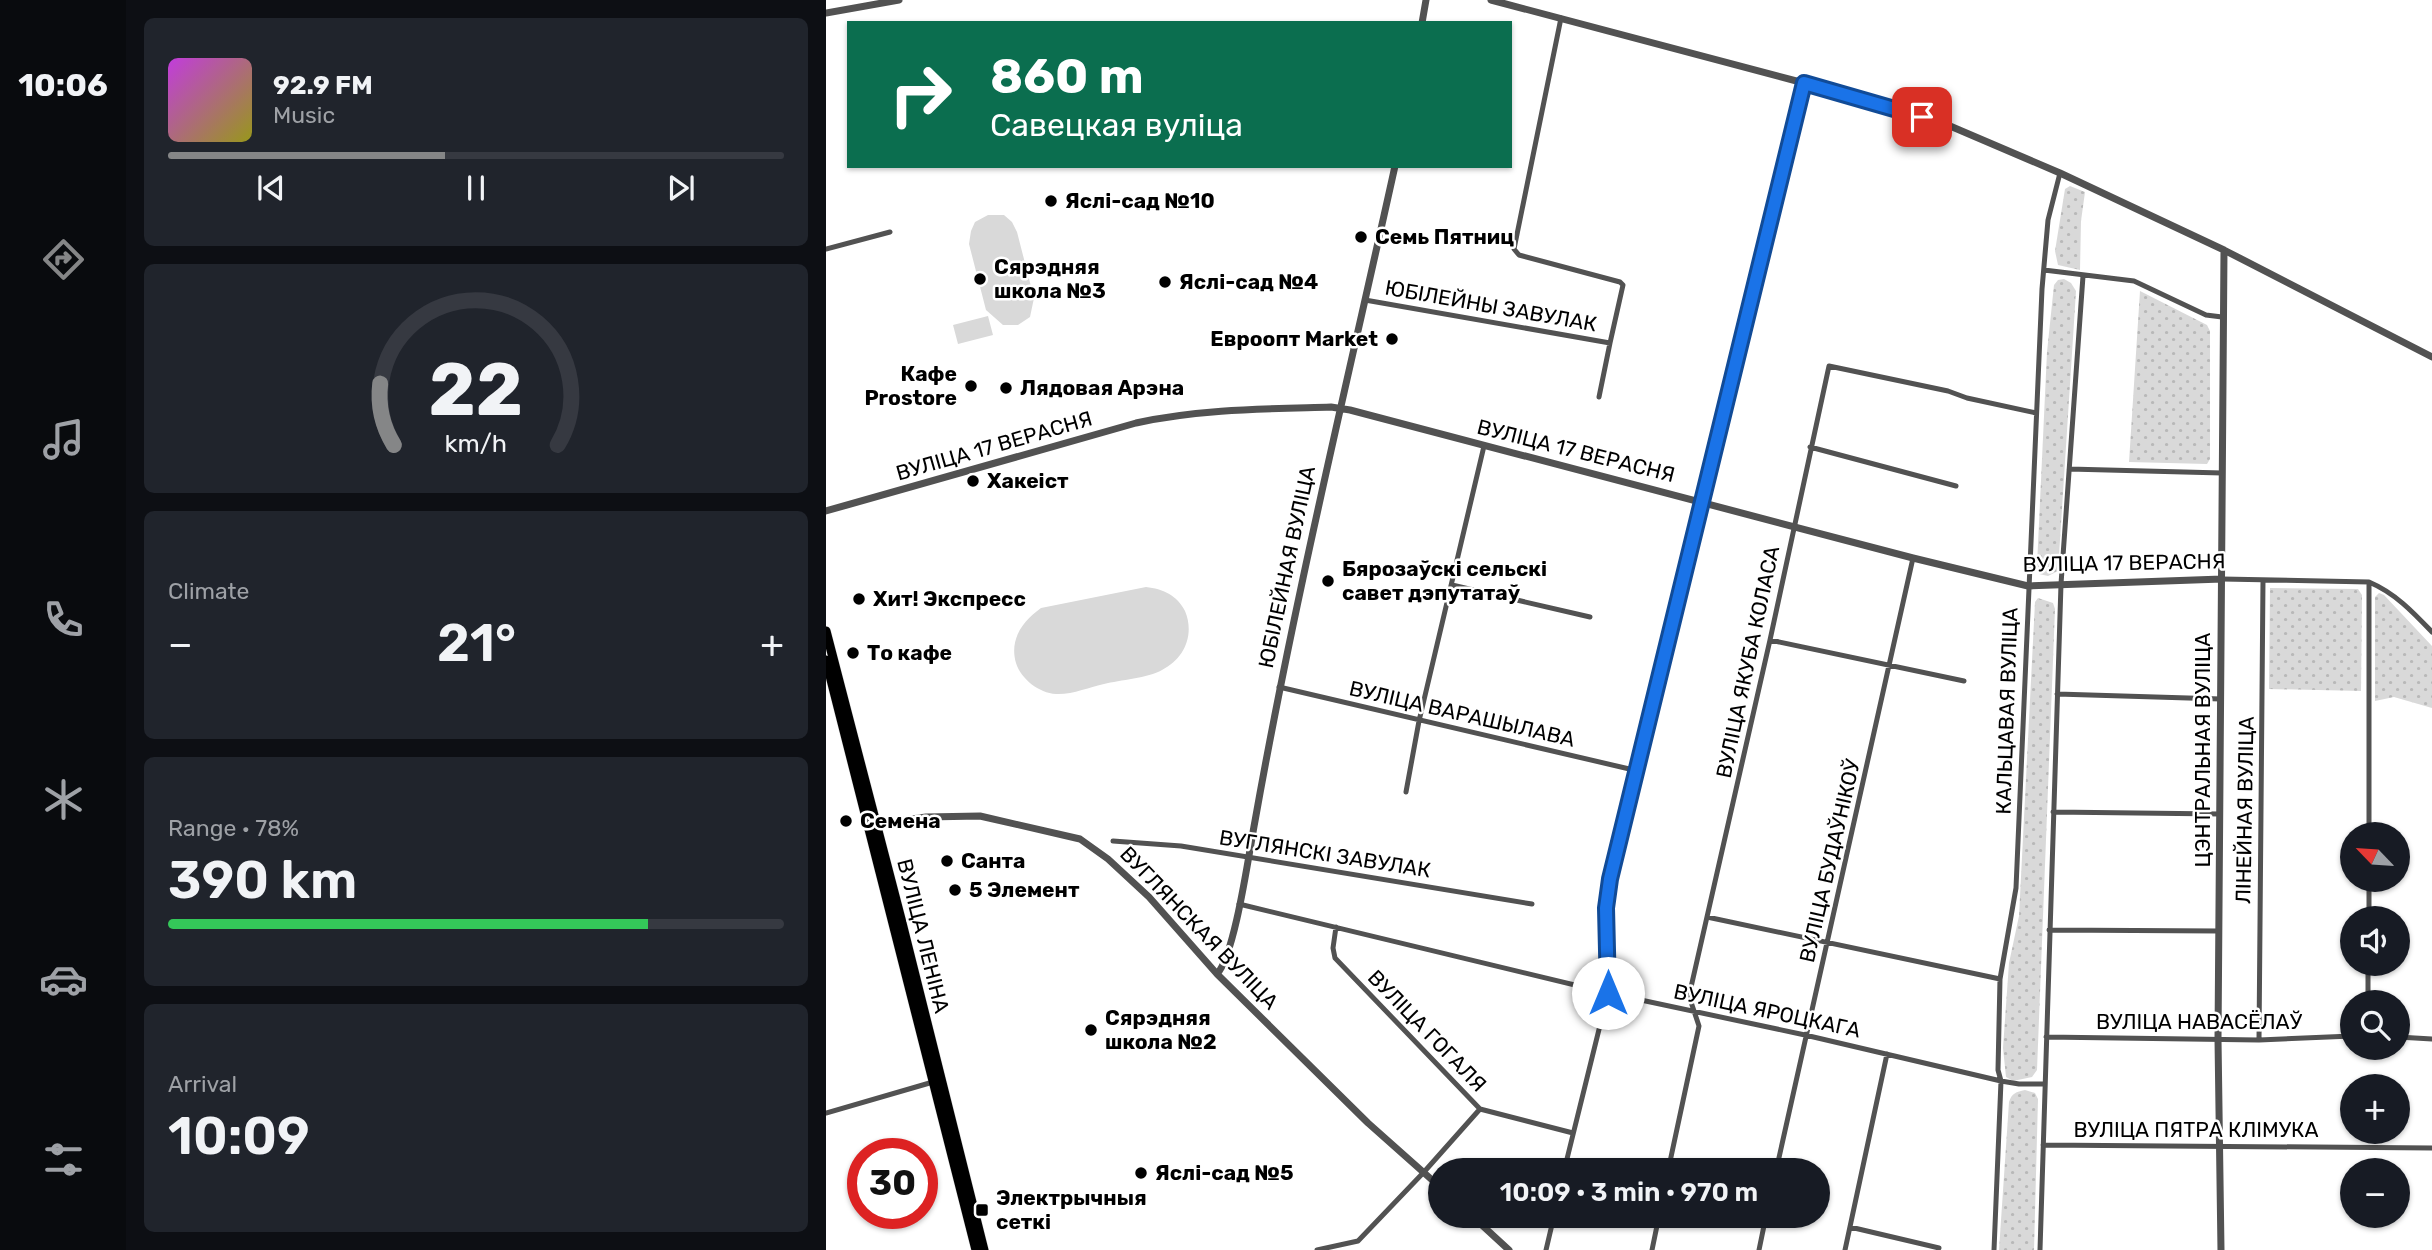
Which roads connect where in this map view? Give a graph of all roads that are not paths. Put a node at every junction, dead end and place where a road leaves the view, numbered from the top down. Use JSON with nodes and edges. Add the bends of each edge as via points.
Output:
{"nodes":[{"id":1,"x":899,"y":0,"type":"edge"},
{"id":2,"x":1426,"y":0,"type":"edge"},
{"id":3,"x":1491,"y":0,"type":"edge"},
{"id":4,"x":1507,"y":2,"type":"edge"},
{"id":5,"x":826,"y":13,"type":"edge"},
{"id":6,"x":1561,"y":18,"type":"junction"},
{"id":7,"x":1422,"y":21,"type":"edge"},
{"id":8,"x":1804,"y":83,"type":"junction"},
{"id":9,"x":1395,"y":168,"type":"edge"},
{"id":10,"x":2060,"y":173,"type":"junction"},
{"id":11,"x":890,"y":232,"type":"dead end"},
{"id":12,"x":826,"y":249,"type":"edge"},
{"id":13,"x":2224,"y":250,"type":"junction"},
{"id":14,"x":2044,"y":270,"type":"junction"},
{"id":15,"x":2083,"y":276,"type":"junction"},
{"id":16,"x":1365,"y":300,"type":"junction"},
{"id":17,"x":2222,"y":317,"type":"junction"},
{"id":18,"x":1610,"y":343,"type":"junction"},
{"id":19,"x":2432,"y":357,"type":"edge"},
{"id":20,"x":1599,"y":397,"type":"dead end"},
{"id":21,"x":1340,"y":408,"type":"junction"},
{"id":22,"x":2036,"y":414,"type":"junction"},
{"id":23,"x":1484,"y":446,"type":"junction"},
{"id":24,"x":1810,"y":447,"type":"junction"},
{"id":25,"x":2069,"y":469,"type":"junction"},
{"id":26,"x":2222,"y":473,"type":"junction"},
{"id":27,"x":1956,"y":486,"type":"dead end"},
{"id":28,"x":1702,"y":501,"type":"junction"},
{"id":29,"x":826,"y":512,"type":"edge"},
{"id":30,"x":1793,"y":526,"type":"junction"},
{"id":31,"x":1913,"y":558,"type":"junction"},
{"id":32,"x":2221,"y":579,"type":"junction"},
{"id":33,"x":2263,"y":580,"type":"junction"},
{"id":34,"x":2369,"y":582,"type":"junction"},
{"id":35,"x":2061,"y":584,"type":"junction"},
{"id":36,"x":1452,"y":585,"type":"junction"},
{"id":37,"x":2028,"y":586,"type":"junction"},
{"id":38,"x":1590,"y":617,"type":"dead end"},
{"id":39,"x":826,"y":631,"type":"edge"},
{"id":40,"x":2432,"y":632,"type":"edge"},
{"id":41,"x":1770,"y":640,"type":"junction"},
{"id":42,"x":826,"y":660,"type":"edge"},
{"id":43,"x":1890,"y":665,"type":"junction"},
{"id":44,"x":1964,"y":681,"type":"dead end"},
{"id":45,"x":1279,"y":687,"type":"junction"},
{"id":46,"x":2057,"y":694,"type":"junction"},
{"id":47,"x":2221,"y":699,"type":"junction"},
{"id":48,"x":1419,"y":721,"type":"junction"},
{"id":49,"x":1638,"y":771,"type":"junction"},
{"id":50,"x":1406,"y":792,"type":"dead end"},
{"id":51,"x":2053,"y":812,"type":"junction"},
{"id":52,"x":2220,"y":814,"type":"junction"},
{"id":53,"x":2369,"y":822,"type":"edge"},
{"id":54,"x":872,"y":824,"type":"junction"},
{"id":55,"x":1113,"y":841,"type":"dead end"},
{"id":56,"x":1248,"y":858,"type":"junction"},
{"id":57,"x":1239,"y":904,"type":"junction"},
{"id":58,"x":1532,"y":904,"type":"dead end"},
{"id":59,"x":1707,"y":917,"type":"junction"},
{"id":60,"x":1336,"y":927,"type":"junction"},
{"id":61,"x":2049,"y":930,"type":"junction"},
{"id":62,"x":2218,"y":931,"type":"junction"},
{"id":63,"x":1828,"y":944,"type":"junction"},
{"id":64,"x":1217,"y":974,"type":"junction"},
{"id":65,"x":2000,"y":979,"type":"junction"},
{"id":66,"x":1608,"y":993,"type":"junction"},
{"id":67,"x":1694,"y":1012,"type":"junction"},
{"id":68,"x":1805,"y":1035,"type":"junction"},
{"id":69,"x":2046,"y":1037,"type":"junction"},
{"id":70,"x":2340,"y":1037,"type":"edge"},
{"id":71,"x":2410,"y":1038,"type":"edge"},
{"id":72,"x":2218,"y":1039,"type":"junction"},
{"id":73,"x":2432,"y":1039,"type":"edge"},
{"id":74,"x":2259,"y":1040,"type":"junction"},
{"id":75,"x":1887,"y":1054,"type":"junction"},
{"id":76,"x":937,"y":1081,"type":"junction"},
{"id":77,"x":2001,"y":1081,"type":"junction"},
{"id":78,"x":2044,"y":1084,"type":"junction"},
{"id":79,"x":1480,"y":1109,"type":"junction"},
{"id":80,"x":826,"y":1113,"type":"edge"},
{"id":81,"x":1573,"y":1133,"type":"junction"},
{"id":82,"x":2043,"y":1145,"type":"junction"},
{"id":83,"x":2219,"y":1146,"type":"junction"},
{"id":84,"x":2432,"y":1148,"type":"edge"},
{"id":85,"x":1567,"y":1158,"type":"edge"},
{"id":86,"x":1671,"y":1158,"type":"edge"},
{"id":87,"x":1779,"y":1158,"type":"edge"},
{"id":88,"x":1424,"y":1172,"type":"junction"},
{"id":89,"x":1428,"y":1176,"type":"edge"},
{"id":90,"x":1850,"y":1227,"type":"junction"},
{"id":91,"x":1485,"y":1228,"type":"edge"},
{"id":92,"x":1551,"y":1228,"type":"edge"},
{"id":93,"x":1657,"y":1228,"type":"edge"},
{"id":94,"x":1764,"y":1228,"type":"edge"},
{"id":95,"x":1939,"y":1248,"type":"dead end"},
{"id":96,"x":1325,"y":1249,"type":"edge"},
{"id":97,"x":976,"y":1250,"type":"edge"},
{"id":98,"x":984,"y":1250,"type":"edge"},
{"id":99,"x":1317,"y":1250,"type":"edge"},
{"id":100,"x":1509,"y":1250,"type":"edge"},
{"id":101,"x":1546,"y":1250,"type":"edge"},
{"id":102,"x":1652,"y":1250,"type":"edge"},
{"id":103,"x":1759,"y":1250,"type":"edge"},
{"id":104,"x":1845,"y":1250,"type":"edge"},
{"id":105,"x":1994,"y":1250,"type":"edge"},
{"id":106,"x":2040,"y":1250,"type":"edge"},
{"id":107,"x":2221,"y":1250,"type":"edge"}],
"edges":[{"from":1,"to":5,"type":"street"},
{"from":2,"to":7,"type":"street"},
{"from":3,"to":4,"type":"street"},
{"from":4,"to":6,"type":"street"},
{"from":6,"to":8,"type":"street"},
{"from":6,"to":18,"type":"street","name":"ЮБІЛЕЙНЫ ЗАВУЛАК","via":[[1514,249],[1519,255],[1623,285]]},
{"from":8,"to":10,"type":"street","via":[[1943,123]]},
{"from":8,"to":28,"type":"street"},
{"from":9,"to":16,"type":"street","name":"ЮБІЛЕЙНАЯ ВУЛІЦА"},
{"from":10,"to":13,"type":"street"},
{"from":10,"to":14,"type":"street","name":"КАЛЬЦАВАЯ ВУЛІЦА","via":[[2048,220]]},
{"from":11,"to":12,"type":"street"},
{"from":13,"to":17,"type":"street","name":"ЦЭНТРАЛЬНАЯ ВУЛІЦА"},
{"from":13,"to":19,"type":"street"},
{"from":14,"to":15,"type":"street"},
{"from":14,"to":22,"type":"street","name":"КАЛЬЦАВАЯ ВУЛІЦА"},
{"from":15,"to":17,"type":"street","via":[[2134,282],[2206,315]]},
{"from":15,"to":25,"type":"street"},
{"from":16,"to":18,"type":"street","name":"ЮБІЛЕЙНЫ ЗАВУЛАК"},
{"from":16,"to":21,"type":"street","name":"ЮБІЛЕЙНАЯ ВУЛІЦА"},
{"from":17,"to":26,"type":"street","name":"ЦЭНТРАЛЬНАЯ ВУЛІЦА"},
{"from":18,"to":20,"type":"street","name":"ЮБІЛЕЙНЫ ЗАВУЛАК"},
{"from":21,"to":23,"type":"street","name":"ВУЛІЦА 17 ВЕРАСНЯ"},
{"from":21,"to":29,"type":"street","name":"ВУЛІЦА 17 ВЕРАСНЯ","via":[[1173,415]]},
{"from":21,"to":45,"type":"street","name":"ЮБІЛЕЙНАЯ ВУЛІЦА"},
{"from":22,"to":24,"type":"street","name":"ВУЛІЦА ЯКУБА КОЛАСА","via":[[1829,366]]},
{"from":22,"to":37,"type":"street","name":"КАЛЬЦАВАЯ ВУЛІЦА"},
{"from":23,"to":28,"type":"street","name":"ВУЛІЦА 17 ВЕРАСНЯ"},
{"from":23,"to":36,"type":"street"},
{"from":24,"to":27,"type":"street"},
{"from":24,"to":30,"type":"street","name":"ВУЛІЦА ЯКУБА КОЛАСА"},
{"from":25,"to":26,"type":"street"},
{"from":25,"to":35,"type":"street"},
{"from":26,"to":32,"type":"street","name":"ЦЭНТРАЛЬНАЯ ВУЛІЦА"},
{"from":28,"to":30,"type":"street","name":"ВУЛІЦА 17 ВЕРАСНЯ"},
{"from":28,"to":49,"type":"street"},
{"from":30,"to":31,"type":"street","name":"ВУЛІЦА 17 ВЕРАСНЯ"},
{"from":30,"to":41,"type":"street","name":"ВУЛІЦА ЯКУБА КОЛАСА"},
{"from":31,"to":37,"type":"street","name":"ВУЛІЦА 17 ВЕРАСНЯ"},
{"from":31,"to":43,"type":"street","name":"ВУЛІЦА БУДАЎНІКОЎ"},
{"from":32,"to":33,"type":"street","name":"ВУЛІЦА 17 ВЕРАСНЯ"},
{"from":32,"to":35,"type":"street","name":"ВУЛІЦА 17 ВЕРАСНЯ"},
{"from":32,"to":47,"type":"street","name":"ЦЭНТРАЛЬНАЯ ВУЛІЦА"},
{"from":33,"to":34,"type":"street","name":"ВУЛІЦА 17 ВЕРАСНЯ"},
{"from":33,"to":74,"type":"street","name":"ЛІНЕЙНАЯ ВУЛІЦА"},
{"from":34,"to":40,"type":"street","name":"ВУЛІЦА 17 ВЕРАСНЯ","via":[[2404,603]]},
{"from":34,"to":53,"type":"street"},
{"from":35,"to":37,"type":"street","name":"ВУЛІЦА 17 ВЕРАСНЯ"},
{"from":35,"to":46,"type":"street"},
{"from":36,"to":38,"type":"street"},
{"from":36,"to":48,"type":"street"},
{"from":37,"to":65,"type":"street","name":"КАЛЬЦАВАЯ ВУЛІЦА","via":[[2016,888]]},
{"from":39,"to":54,"type":"main road","name":"ВУЛІЦА ЛЕНІНА"},
{"from":41,"to":43,"type":"street"},
{"from":41,"to":59,"type":"street","name":"ВУЛІЦА ЯКУБА КОЛАСА"},
{"from":42,"to":54,"type":"main road","name":"ВУЛІЦА ЛЕНІНА"},
{"from":43,"to":44,"type":"street"},
{"from":43,"to":63,"type":"street","name":"ВУЛІЦА БУДАЎНІКОЎ"},
{"from":45,"to":48,"type":"street","name":"ВУЛІЦА ВАРАШЫЛАВА"},
{"from":45,"to":56,"type":"street","name":"ЮБІЛЕЙНАЯ ВУЛІЦА"},
{"from":46,"to":47,"type":"street"},
{"from":46,"to":51,"type":"street"},
{"from":47,"to":52,"type":"street","name":"ЦЭНТРАЛЬНАЯ ВУЛІЦА"},
{"from":48,"to":49,"type":"street","name":"ВУЛІЦА ВАРАШЫЛАВА"},
{"from":48,"to":50,"type":"street"},
{"from":49,"to":66,"type":"street","via":[[1606,908]]},
{"from":51,"to":52,"type":"street"},
{"from":51,"to":61,"type":"street"},
{"from":52,"to":62,"type":"street","name":"ЦЭНТРАЛЬНАЯ ВУЛІЦА"},
{"from":54,"to":64,"type":"street","name":"ВУГЛЯНСКАЯ ВУЛІЦА","via":[[980,816],[1080,839],[1149,897]]},
{"from":54,"to":76,"type":"main road","name":"ВУЛІЦА ЛЕНІНА"},
{"from":55,"to":56,"type":"street","name":"ВУГЛЯНСКІ ЗАВУЛАК","via":[[1181,846]]},
{"from":56,"to":57,"type":"street","name":"ЮБІЛЕЙНАЯ ВУЛІЦА"},
{"from":56,"to":58,"type":"street","name":"ВУГЛЯНСКІ ЗАВУЛАК"},
{"from":57,"to":60,"type":"street","name":"ВУЛІЦА ЯРОЦКАГА"},
{"from":57,"to":64,"type":"street","name":"ЮБІЛЕЙНАЯ ВУЛІЦА","via":[[1225,962]]},
{"from":59,"to":63,"type":"street"},
{"from":59,"to":67,"type":"street","name":"ВУЛІЦА ЯКУБА КОЛАСА","via":[[1689,996]]},
{"from":60,"to":66,"type":"street","name":"ВУЛІЦА ЯРОЦКАГА"},
{"from":60,"to":79,"type":"street","name":"ВУЛІЦА ГОГАЛЯ","via":[[1335,958]]},
{"from":61,"to":62,"type":"street"},
{"from":61,"to":69,"type":"street"},
{"from":62,"to":72,"type":"street","name":"ЦЭНТРАЛЬНАЯ ВУЛІЦА"},
{"from":63,"to":65,"type":"street"},
{"from":63,"to":68,"type":"street","name":"ВУЛІЦА БУДАЎНІКОЎ"},
{"from":64,"to":88,"type":"street","name":"ВУГЛЯНСКАЯ ВУЛІЦА"},
{"from":65,"to":77,"type":"street","name":"КАЛЬЦАВАЯ ВУЛІЦА"},
{"from":66,"to":67,"type":"street","name":"ВУЛІЦА ЯРОЦКАГА"},
{"from":66,"to":81,"type":"street"},
{"from":67,"to":68,"type":"street","name":"ВУЛІЦА ЯРОЦКАГА"},
{"from":67,"to":86,"type":"street","name":"ВУЛІЦА ЯКУБА КОЛАСА","via":[[1699,1026]]},
{"from":68,"to":75,"type":"street","name":"ВУЛІЦА ЯРОЦКАГА"},
{"from":68,"to":87,"type":"street","name":"ВУЛІЦА БУДАЎНІКОЎ"},
{"from":69,"to":72,"type":"street","name":"ВУЛІЦА НАВАСЁЛАЎ"},
{"from":69,"to":78,"type":"street"},
{"from":70,"to":74,"type":"street","name":"ВУЛІЦА НАВАСЁЛАЎ"},
{"from":71,"to":73,"type":"street"},
{"from":72,"to":74,"type":"street","name":"ВУЛІЦА НАВАСЁЛАЎ"},
{"from":72,"to":83,"type":"street","name":"ЦЭНТРАЛЬНАЯ ВУЛІЦА"},
{"from":75,"to":77,"type":"street","name":"ВУЛІЦА ЯРОЦКАГА"},
{"from":75,"to":90,"type":"street"},
{"from":76,"to":80,"type":"street"},
{"from":76,"to":97,"type":"main road","name":"ВУЛІЦА ЛЕНІНА"},
{"from":76,"to":98,"type":"main road","name":"ВУЛІЦА ЛЕНІНА"},
{"from":77,"to":78,"type":"street","name":"ВУЛІЦА ЯРОЦКАГА"},
{"from":77,"to":105,"type":"street","name":"КАЛЬЦАВАЯ ВУЛІЦА"},
{"from":78,"to":82,"type":"street"},
{"from":79,"to":81,"type":"street","name":"ВУЛІЦА ГОГАЛЯ"},
{"from":79,"to":88,"type":"street"},
{"from":81,"to":85,"type":"street"},
{"from":82,"to":83,"type":"street","name":"ВУЛІЦА ПЯТРА КЛІМУКА"},
{"from":82,"to":106,"type":"street"},
{"from":83,"to":84,"type":"street","name":"ВУЛІЦА ПЯТРА КЛІМУКА"},
{"from":83,"to":107,"type":"street","name":"ЦЭНТРАЛЬНАЯ ВУЛІЦА"},
{"from":88,"to":89,"type":"street","name":"ВУГЛЯНСКАЯ ВУЛІЦА"},
{"from":88,"to":96,"type":"street","via":[[1359,1241]]},
{"from":90,"to":95,"type":"street"},
{"from":90,"to":104,"type":"street"},
{"from":91,"to":100,"type":"street"},
{"from":92,"to":101,"type":"street"},
{"from":93,"to":102,"type":"street"},
{"from":94,"to":103,"type":"street"},
{"from":96,"to":99,"type":"street"}]}
